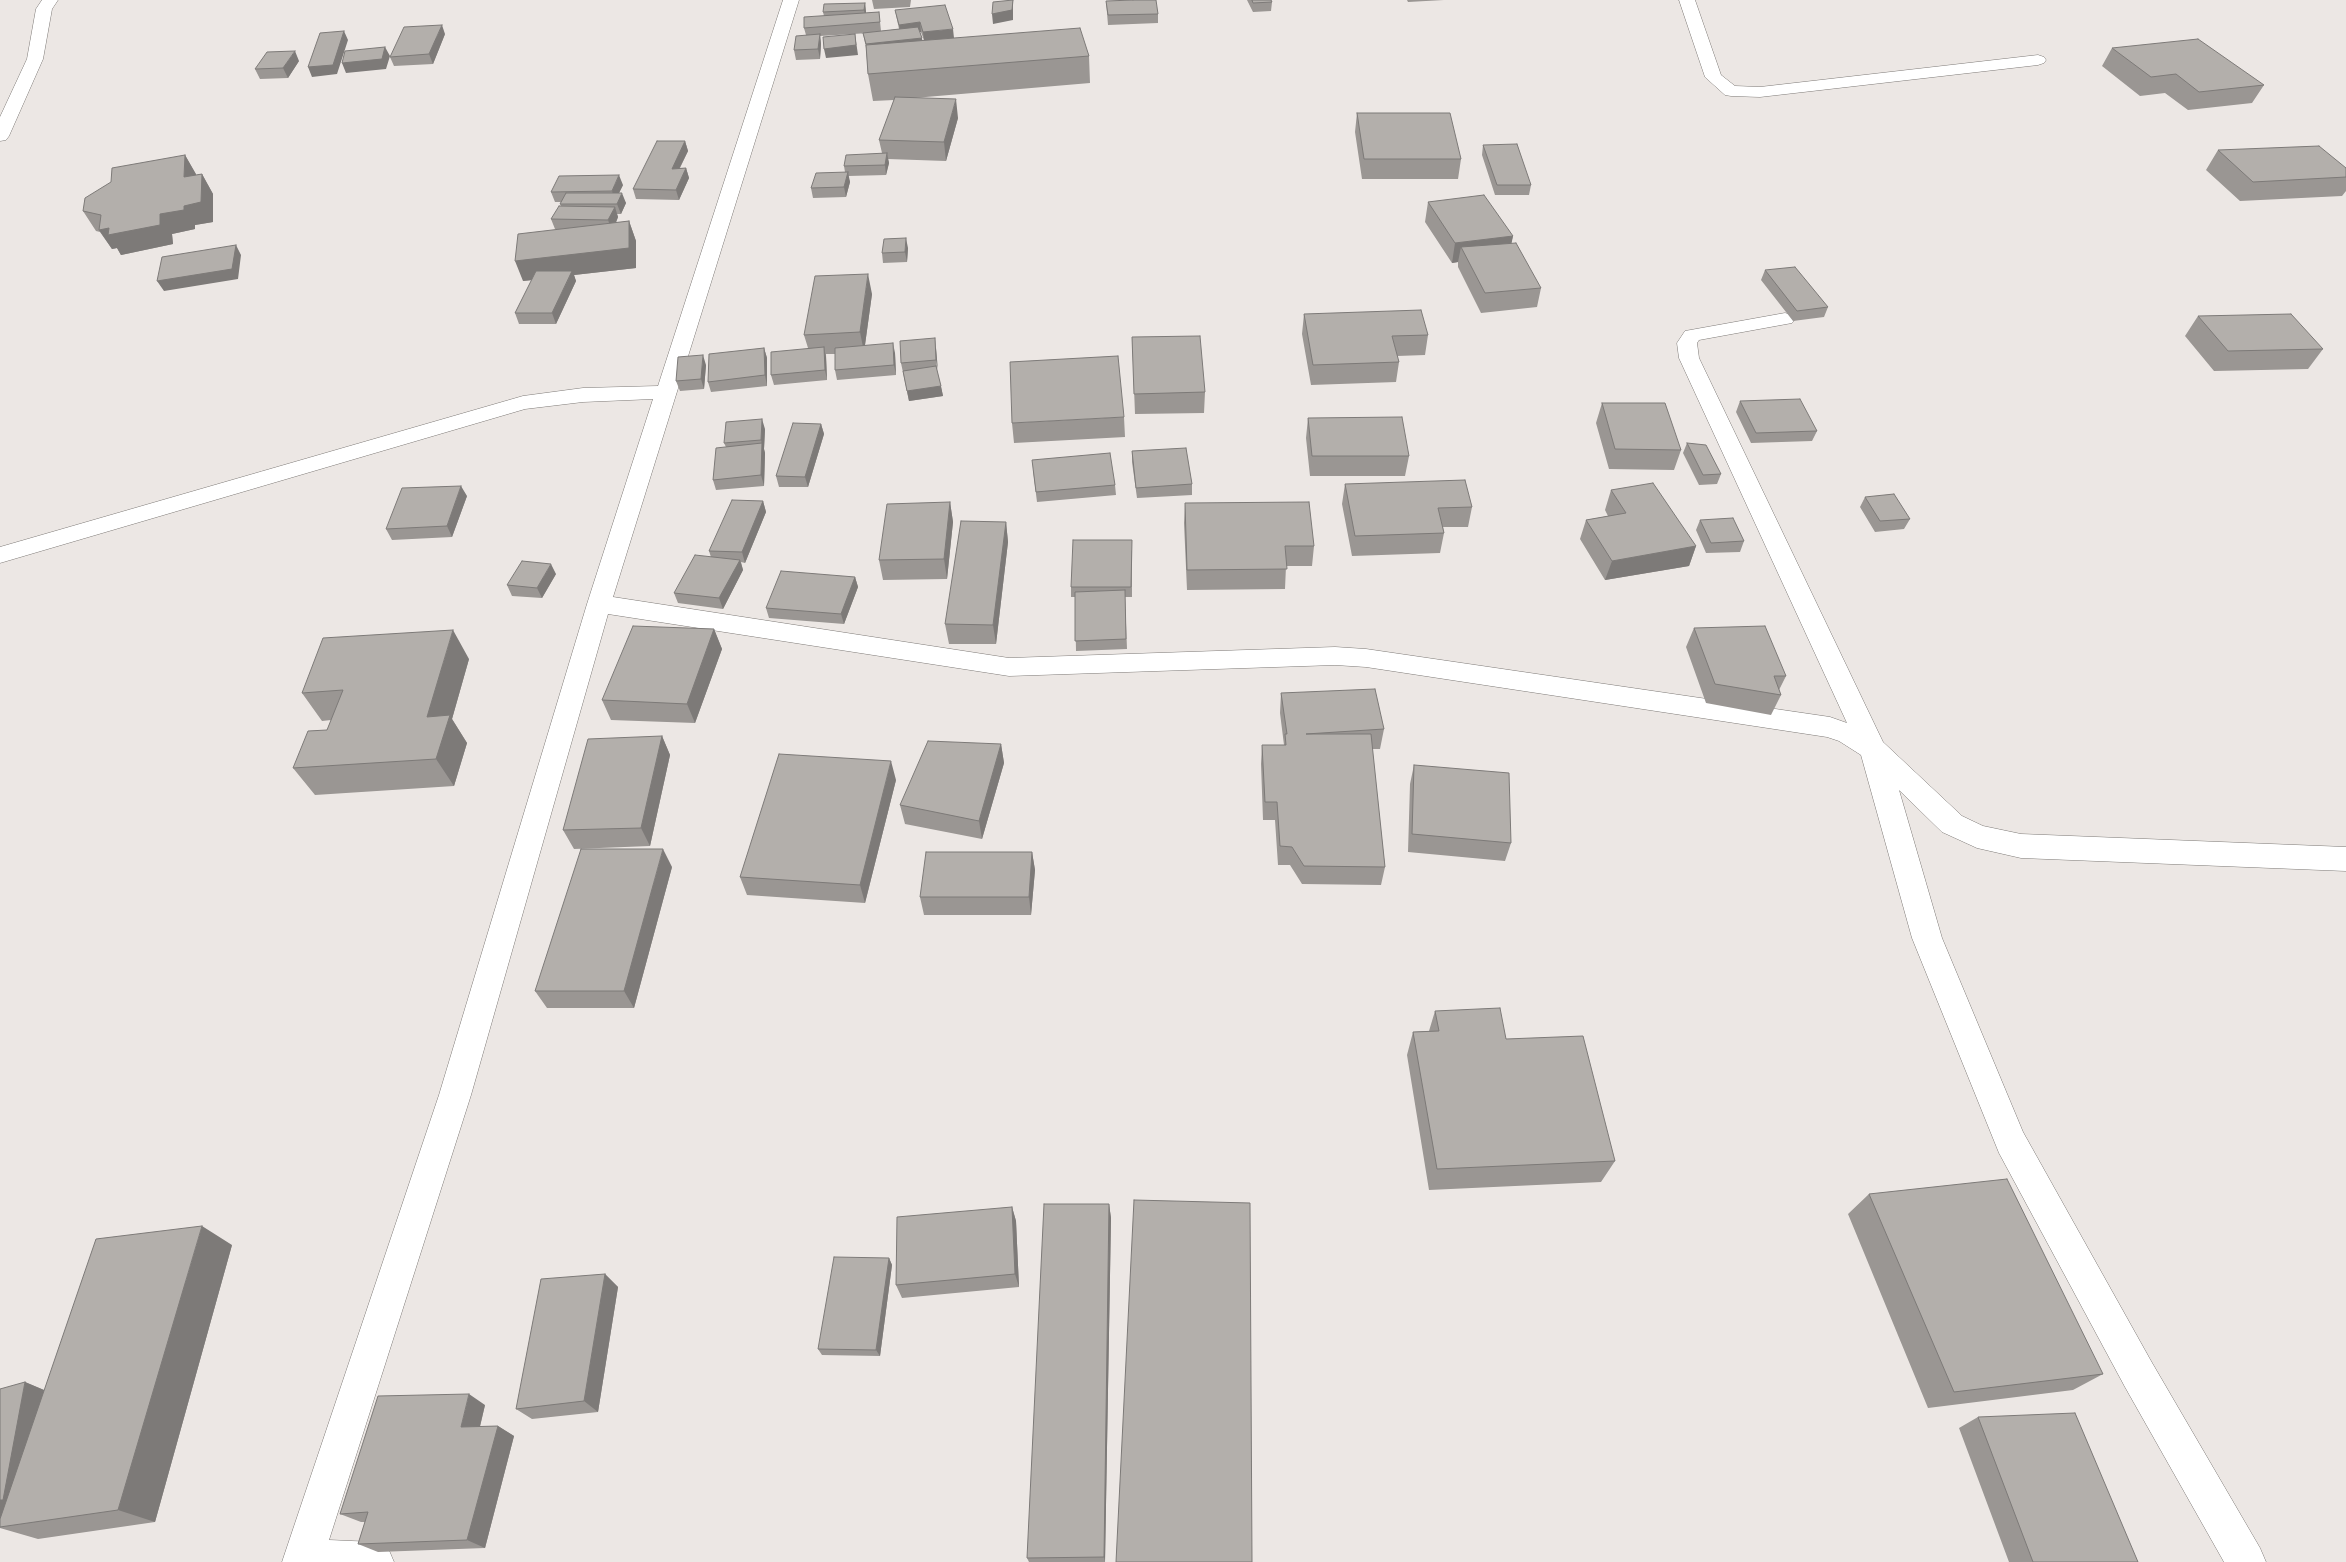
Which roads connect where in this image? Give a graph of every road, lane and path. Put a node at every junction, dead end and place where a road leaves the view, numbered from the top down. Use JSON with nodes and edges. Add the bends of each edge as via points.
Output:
{"nodes":[{"id":1,"x":50,"y":0,"type":"edge"},
{"id":2,"x":791,"y":0,"type":"edge"},
{"id":3,"x":1687,"y":0,"type":"edge"},
{"id":4,"x":2038,"y":60,"type":"dead end"},
{"id":5,"x":0,"y":136,"type":"edge"},
{"id":6,"x":1785,"y":319,"type":"dead end"},
{"id":7,"x":668,"y":392,"type":"junction"},
{"id":8,"x":0,"y":555,"type":"edge"},
{"id":9,"x":599,"y":604,"type":"junction"},
{"id":10,"x":1873,"y":748,"type":"junction"},
{"id":11,"x":2346,"y":859,"type":"edge"},
{"id":12,"x":303,"y":1560,"type":"edge"},
{"id":13,"x":374,"y":1562,"type":"edge"},
{"id":14,"x":2246,"y":1562,"type":"edge"}],
"edges":[{"from":1,"to":5,"type":"street","via":[[44,9],[35,59]]},
{"from":2,"to":7,"type":"street"},
{"from":3,"to":4,"type":"street","via":[[1713,78],[1731,91],[1760,92]]},
{"from":6,"to":10,"type":"street","via":[[1692,335],[1687,343],[1689,358]]},
{"from":7,"to":8,"type":"street","via":[[523,403]]},
{"from":7,"to":9,"type":"street"},
{"from":9,"to":10,"type":"street","via":[[1010,667],[1335,656],[1366,658],[1830,728]]},
{"from":9,"to":12,"type":"street","via":[[455,1095]]},
{"from":10,"to":11,"type":"street","via":[[1952,824],[1977,836],[2022,846]]},
{"from":10,"to":14,"type":"street","via":[[1927,938],[2011,1142]]},
{"from":12,"to":13,"type":"street"}]}
